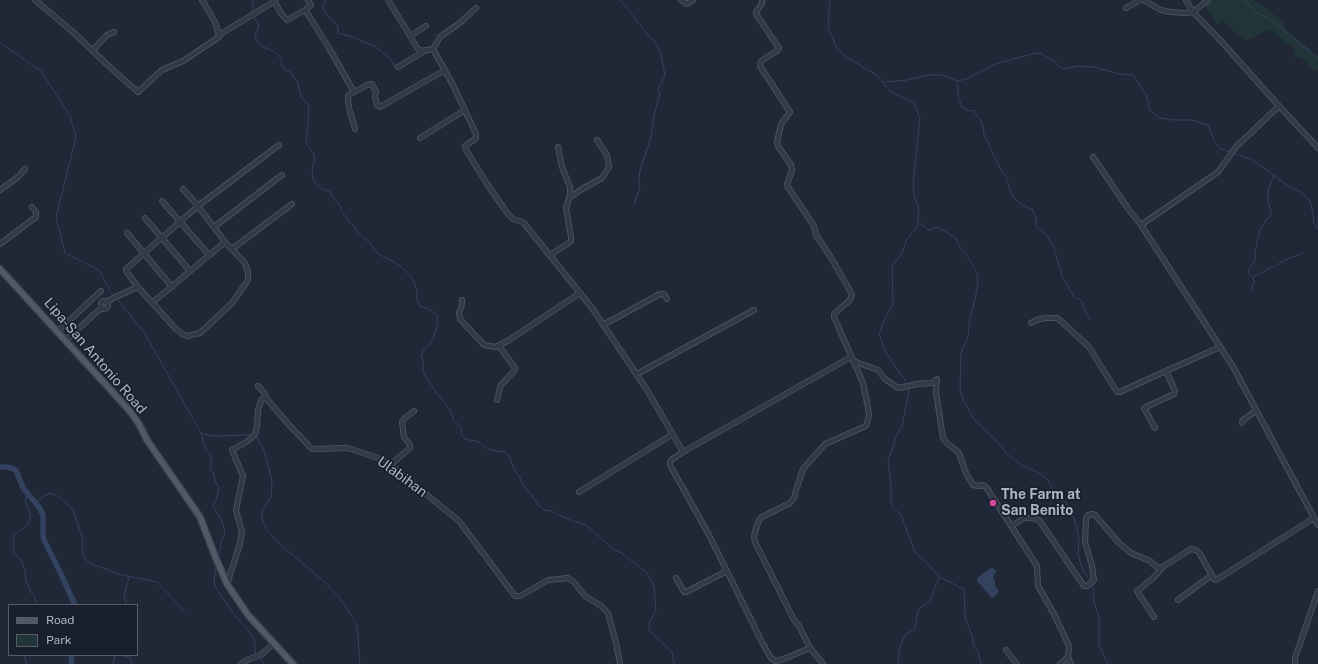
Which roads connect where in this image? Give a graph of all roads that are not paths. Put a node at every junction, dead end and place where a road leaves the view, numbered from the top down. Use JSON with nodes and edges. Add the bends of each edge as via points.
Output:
{"nodes":[{"id":1,"x":35,"y":0,"type":"edge"},
{"id":2,"x":202,"y":0,"type":"edge"},
{"id":3,"x":308,"y":0,"type":"edge"},
{"id":4,"x":388,"y":0,"type":"edge"},
{"id":5,"x":681,"y":0,"type":"edge"},
{"id":6,"x":693,"y":0,"type":"edge"},
{"id":7,"x":762,"y":0,"type":"edge"},
{"id":8,"x":1142,"y":0,"type":"edge"},
{"id":9,"x":1186,"y":0,"type":"edge"},
{"id":10,"x":1208,"y":0,"type":"edge"},
{"id":11,"x":274,"y":1,"type":"edge"},
{"id":12,"x":476,"y":8,"type":"dead end"},
{"id":13,"x":1126,"y":8,"type":"dead end"},
{"id":14,"x":304,"y":10,"type":"junction"},
{"id":15,"x":1193,"y":12,"type":"junction"},
{"id":16,"x":426,"y":26,"type":"dead end"},
{"id":17,"x":114,"y":32,"type":"dead end"},
{"id":18,"x":219,"y":35,"type":"junction"},
{"id":19,"x":410,"y":36,"type":"junction"},
{"id":20,"x":433,"y":49,"type":"junction"},
{"id":21,"x":93,"y":50,"type":"junction"},
{"id":22,"x":426,"y":50,"type":"junction"},
{"id":23,"x":398,"y":67,"type":"dead end"},
{"id":24,"x":444,"y":70,"type":"junction"},
{"id":25,"x":354,"y":92,"type":"junction"},
{"id":26,"x":1279,"y":106,"type":"junction"},
{"id":27,"x":466,"y":110,"type":"junction"},
{"id":28,"x":355,"y":129,"type":"dead end"},
{"id":29,"x":420,"y":138,"type":"dead end"},
{"id":30,"x":597,"y":140,"type":"dead end"},
{"id":31,"x":278,"y":145,"type":"dead end"},
{"id":32,"x":558,"y":147,"type":"dead end"},
{"id":33,"x":1318,"y":148,"type":"edge"},
{"id":34,"x":1093,"y":157,"type":"dead end"},
{"id":35,"x":25,"y":169,"type":"dead end"},
{"id":36,"x":282,"y":175,"type":"dead end"},
{"id":37,"x":183,"y":189,"type":"dead end"},
{"id":38,"x":0,"y":190,"type":"edge"},
{"id":39,"x":569,"y":198,"type":"junction"},
{"id":40,"x":162,"y":201,"type":"dead end"},
{"id":41,"x":292,"y":204,"type":"dead end"},
{"id":42,"x":198,"y":206,"type":"junction"},
{"id":43,"x":32,"y":207,"type":"dead end"},
{"id":44,"x":144,"y":218,"type":"dead end"},
{"id":45,"x":180,"y":222,"type":"junction"},
{"id":46,"x":1141,"y":225,"type":"junction"},
{"id":47,"x":214,"y":227,"type":"junction"},
{"id":48,"x":127,"y":233,"type":"dead end"},
{"id":49,"x":162,"y":238,"type":"junction"},
{"id":50,"x":226,"y":242,"type":"junction"},
{"id":51,"x":0,"y":244,"type":"edge"},
{"id":52,"x":232,"y":249,"type":"junction"},
{"id":53,"x":144,"y":253,"type":"junction"},
{"id":54,"x":550,"y":255,"type":"junction"},
{"id":55,"x":209,"y":256,"type":"junction"},
{"id":56,"x":0,"y":269,"type":"edge"},
{"id":57,"x":190,"y":272,"type":"junction"},
{"id":58,"x":138,"y":287,"type":"junction"},
{"id":59,"x":172,"y":287,"type":"junction"},
{"id":60,"x":101,"y":291,"type":"dead end"},
{"id":61,"x":580,"y":293,"type":"junction"},
{"id":62,"x":667,"y":299,"type":"dead end"},
{"id":63,"x":462,"y":300,"type":"dead end"},
{"id":64,"x":153,"y":302,"type":"junction"},
{"id":65,"x":754,"y":310,"type":"dead end"},
{"id":66,"x":1031,"y":323,"type":"dead end"},
{"id":67,"x":603,"y":325,"type":"junction"},
{"id":68,"x":58,"y":331,"type":"junction"},
{"id":69,"x":66,"y":340,"type":"junction"},
{"id":70,"x":499,"y":346,"type":"junction"},
{"id":71,"x":1220,"y":347,"type":"junction"},
{"id":72,"x":852,"y":359,"type":"junction"},
{"id":73,"x":1166,"y":371,"type":"junction"},
{"id":74,"x":637,"y":374,"type":"junction"},
{"id":75,"x":258,"y":386,"type":"dead end"},
{"id":76,"x":266,"y":398,"type":"junction"},
{"id":77,"x":498,"y":400,"type":"dead end"},
{"id":78,"x":414,"y":411,"type":"dead end"},
{"id":79,"x":1256,"y":411,"type":"junction"},
{"id":80,"x":1242,"y":423,"type":"dead end"},
{"id":81,"x":1155,"y":428,"type":"dead end"},
{"id":82,"x":673,"y":434,"type":"junction"},
{"id":83,"x":683,"y":452,"type":"junction"},
{"id":84,"x":390,"y":465,"type":"junction"},
{"id":85,"x":579,"y":492,"type":"dead end"},
{"id":86,"x":1314,"y":518,"type":"junction"},
{"id":87,"x":1318,"y":525,"type":"edge"},
{"id":88,"x":1011,"y":526,"type":"junction"},
{"id":89,"x":1164,"y":566,"type":"junction"},
{"id":90,"x":727,"y":571,"type":"junction"},
{"id":91,"x":1212,"y":575,"type":"junction"},
{"id":92,"x":676,"y":578,"type":"dead end"},
{"id":93,"x":227,"y":584,"type":"junction"},
{"id":94,"x":1318,"y":591,"type":"edge"},
{"id":95,"x":1178,"y":600,"type":"dead end"},
{"id":96,"x":1154,"y":617,"type":"dead end"},
{"id":97,"x":274,"y":643,"type":"junction"},
{"id":98,"x":810,"y":648,"type":"junction"},
{"id":99,"x":1006,"y":650,"type":"dead end"},
{"id":100,"x":1068,"y":657,"type":"junction"},
{"id":101,"x":241,"y":664,"type":"edge"},
{"id":102,"x":293,"y":664,"type":"edge"},
{"id":103,"x":620,"y":664,"type":"edge"},
{"id":104,"x":823,"y":664,"type":"edge"},
{"id":105,"x":1017,"y":664,"type":"edge"},
{"id":106,"x":1060,"y":664,"type":"edge"},
{"id":107,"x":1071,"y":664,"type":"edge"},
{"id":108,"x":1295,"y":664,"type":"edge"}],
"edges":[{"from":1,"to":21,"type":"street"},
{"from":2,"to":18,"type":"street"},
{"from":3,"to":14,"type":"street","via":[[311,5]]},
{"from":4,"to":19,"type":"street"},
{"from":5,"to":6,"type":"street","via":[[687,4]]},
{"from":7,"to":72,"type":"street","via":[[756,14],[779,48],[761,61],[760,66],[790,112],[781,124],[777,142],[791,165],[792,171],[787,184],[852,294],[850,300],[834,314]]},
{"from":8,"to":13,"type":"street"},
{"from":8,"to":15,"type":"street","via":[[1170,12]]},
{"from":9,"to":15,"type":"street"},
{"from":10,"to":15,"type":"street"},
{"from":11,"to":14,"type":"street","via":[[287,20]]},
{"from":11,"to":18,"type":"street"},
{"from":12,"to":20,"type":"street","via":[[440,37]]},
{"from":14,"to":25,"type":"street"},
{"from":15,"to":26,"type":"street"},
{"from":16,"to":19,"type":"street"},
{"from":17,"to":21,"type":"street","via":[[107,34]]},
{"from":18,"to":21,"type":"street","via":[[184,60],[162,70],[138,92]]},
{"from":19,"to":22,"type":"street","via":[[418,49]]},
{"from":20,"to":22,"type":"street"},
{"from":20,"to":24,"type":"street"},
{"from":22,"to":23,"type":"street"},
{"from":24,"to":25,"type":"street","via":[[380,107],[377,105],[376,92],[372,84]]},
{"from":24,"to":27,"type":"street"},
{"from":25,"to":28,"type":"street","via":[[348,98]]},
{"from":26,"to":33,"type":"street"},
{"from":26,"to":46,"type":"street","via":[[1236,147],[1218,172]]},
{"from":27,"to":29,"type":"street"},
{"from":27,"to":54,"type":"street","via":[[476,137],[465,148],[508,214],[513,219],[523,222]]},
{"from":30,"to":39,"type":"street","via":[[607,155],[609,167],[602,178]]},
{"from":31,"to":42,"type":"street"},
{"from":32,"to":39,"type":"street","via":[[562,167],[570,183]]},
{"from":34,"to":46,"type":"street"},
{"from":35,"to":38,"type":"street"},
{"from":36,"to":47,"type":"street"},
{"from":37,"to":42,"type":"street"},
{"from":39,"to":54,"type":"street","via":[[566,212],[571,241]]},
{"from":40,"to":45,"type":"street"},
{"from":41,"to":52,"type":"street"},
{"from":42,"to":45,"type":"street"},
{"from":42,"to":47,"type":"street"},
{"from":43,"to":51,"type":"street","via":[[36,217]]},
{"from":44,"to":49,"type":"street"},
{"from":45,"to":49,"type":"street"},
{"from":45,"to":55,"type":"street"},
{"from":46,"to":71,"type":"street"},
{"from":47,"to":50,"type":"street"},
{"from":48,"to":53,"type":"street"},
{"from":49,"to":53,"type":"street"},
{"from":49,"to":57,"type":"street"},
{"from":50,"to":52,"type":"street"},
{"from":50,"to":55,"type":"street"},
{"from":52,"to":64,"type":"street","via":[[245,263],[248,280],[232,303],[200,333],[187,336],[182,334]]},
{"from":53,"to":58,"type":"street","via":[[126,270]]},
{"from":53,"to":59,"type":"street"},
{"from":54,"to":61,"type":"street"},
{"from":55,"to":57,"type":"street"},
{"from":56,"to":68,"type":"main road","name":"Lipa-San Antonio Road"},
{"from":57,"to":59,"type":"street"},
{"from":58,"to":64,"type":"street"},
{"from":58,"to":69,"type":"street","via":[[107,302],[107,308],[101,308]]},
{"from":59,"to":64,"type":"street"},
{"from":60,"to":68,"type":"street"},
{"from":61,"to":67,"type":"street"},
{"from":61,"to":70,"type":"street"},
{"from":62,"to":67,"type":"street","via":[[664,294],[660,294]]},
{"from":63,"to":70,"type":"street","via":[[460,319],[484,345]]},
{"from":65,"to":74,"type":"street"},
{"from":66,"to":73,"type":"street","via":[[1047,318],[1062,321],[1089,347],[1117,392]]},
{"from":67,"to":74,"type":"street"},
{"from":68,"to":69,"type":"main road","name":"Lipa-San Antonio Road"},
{"from":69,"to":93,"type":"main road","name":"Lipa-San Antonio Road","via":[[139,424],[147,440],[200,517]]},
{"from":70,"to":77,"type":"street","via":[[515,368],[501,385]]},
{"from":71,"to":73,"type":"street"},
{"from":71,"to":79,"type":"street"},
{"from":72,"to":83,"type":"street"},
{"from":72,"to":88,"type":"street","via":[[878,370],[885,379],[899,388],[932,383],[937,379],[936,392],[943,438],[959,453],[973,485],[984,485]]},
{"from":72,"to":98,"type":"street","via":[[863,383],[868,414],[866,426],[824,444],[803,469],[794,498],[790,503],[762,517],[754,537]]},
{"from":73,"to":81,"type":"street","via":[[1174,394],[1144,408]]},
{"from":74,"to":82,"type":"street"},
{"from":75,"to":76,"type":"street","name":"Ulabihan"},
{"from":76,"to":84,"type":"street","name":"Ulabihan","via":[[310,448],[348,448],[384,460]]},
{"from":76,"to":93,"type":"street","via":[[262,399],[258,410],[255,434],[232,450],[244,476],[236,510],[242,532]]},
{"from":78,"to":84,"type":"street","via":[[402,422],[404,437],[411,447]]},
{"from":79,"to":80,"type":"street"},
{"from":79,"to":86,"type":"street"},
{"from":82,"to":83,"type":"street"},
{"from":82,"to":85,"type":"street"},
{"from":83,"to":90,"type":"street","via":[[671,460],[670,465]]},
{"from":84,"to":103,"type":"street","name":"Ulabihan","via":[[459,521],[516,596],[548,580],[568,578],[577,584],[585,596],[608,613]]},
{"from":86,"to":87,"type":"street"},
{"from":86,"to":91,"type":"street","via":[[1216,580]]},
{"from":88,"to":89,"type":"street","via":[[1025,518],[1039,520],[1084,586],[1088,586],[1094,580],[1086,542],[1086,519],[1091,514],[1133,555],[1150,561],[1157,567]]},
{"from":88,"to":100,"type":"street","via":[[1037,566],[1038,586],[1069,646]]},
{"from":89,"to":91,"type":"street","via":[[1194,548]]},
{"from":89,"to":96,"type":"street","via":[[1137,591]]},
{"from":90,"to":92,"type":"street","via":[[686,592]]},
{"from":90,"to":98,"type":"street","via":[[763,644],[775,661]]},
{"from":91,"to":95,"type":"street"},
{"from":93,"to":97,"type":"main road","name":"Lipa-San Antonio Road","via":[[248,615]]},
{"from":94,"to":108,"type":"street"},
{"from":97,"to":101,"type":"street","via":[[261,655]]},
{"from":97,"to":102,"type":"main road","name":"Lipa-San Antonio Road"},
{"from":98,"to":104,"type":"street"},
{"from":99,"to":105,"type":"street"},
{"from":100,"to":106,"type":"street"},
{"from":100,"to":107,"type":"street"}]}
